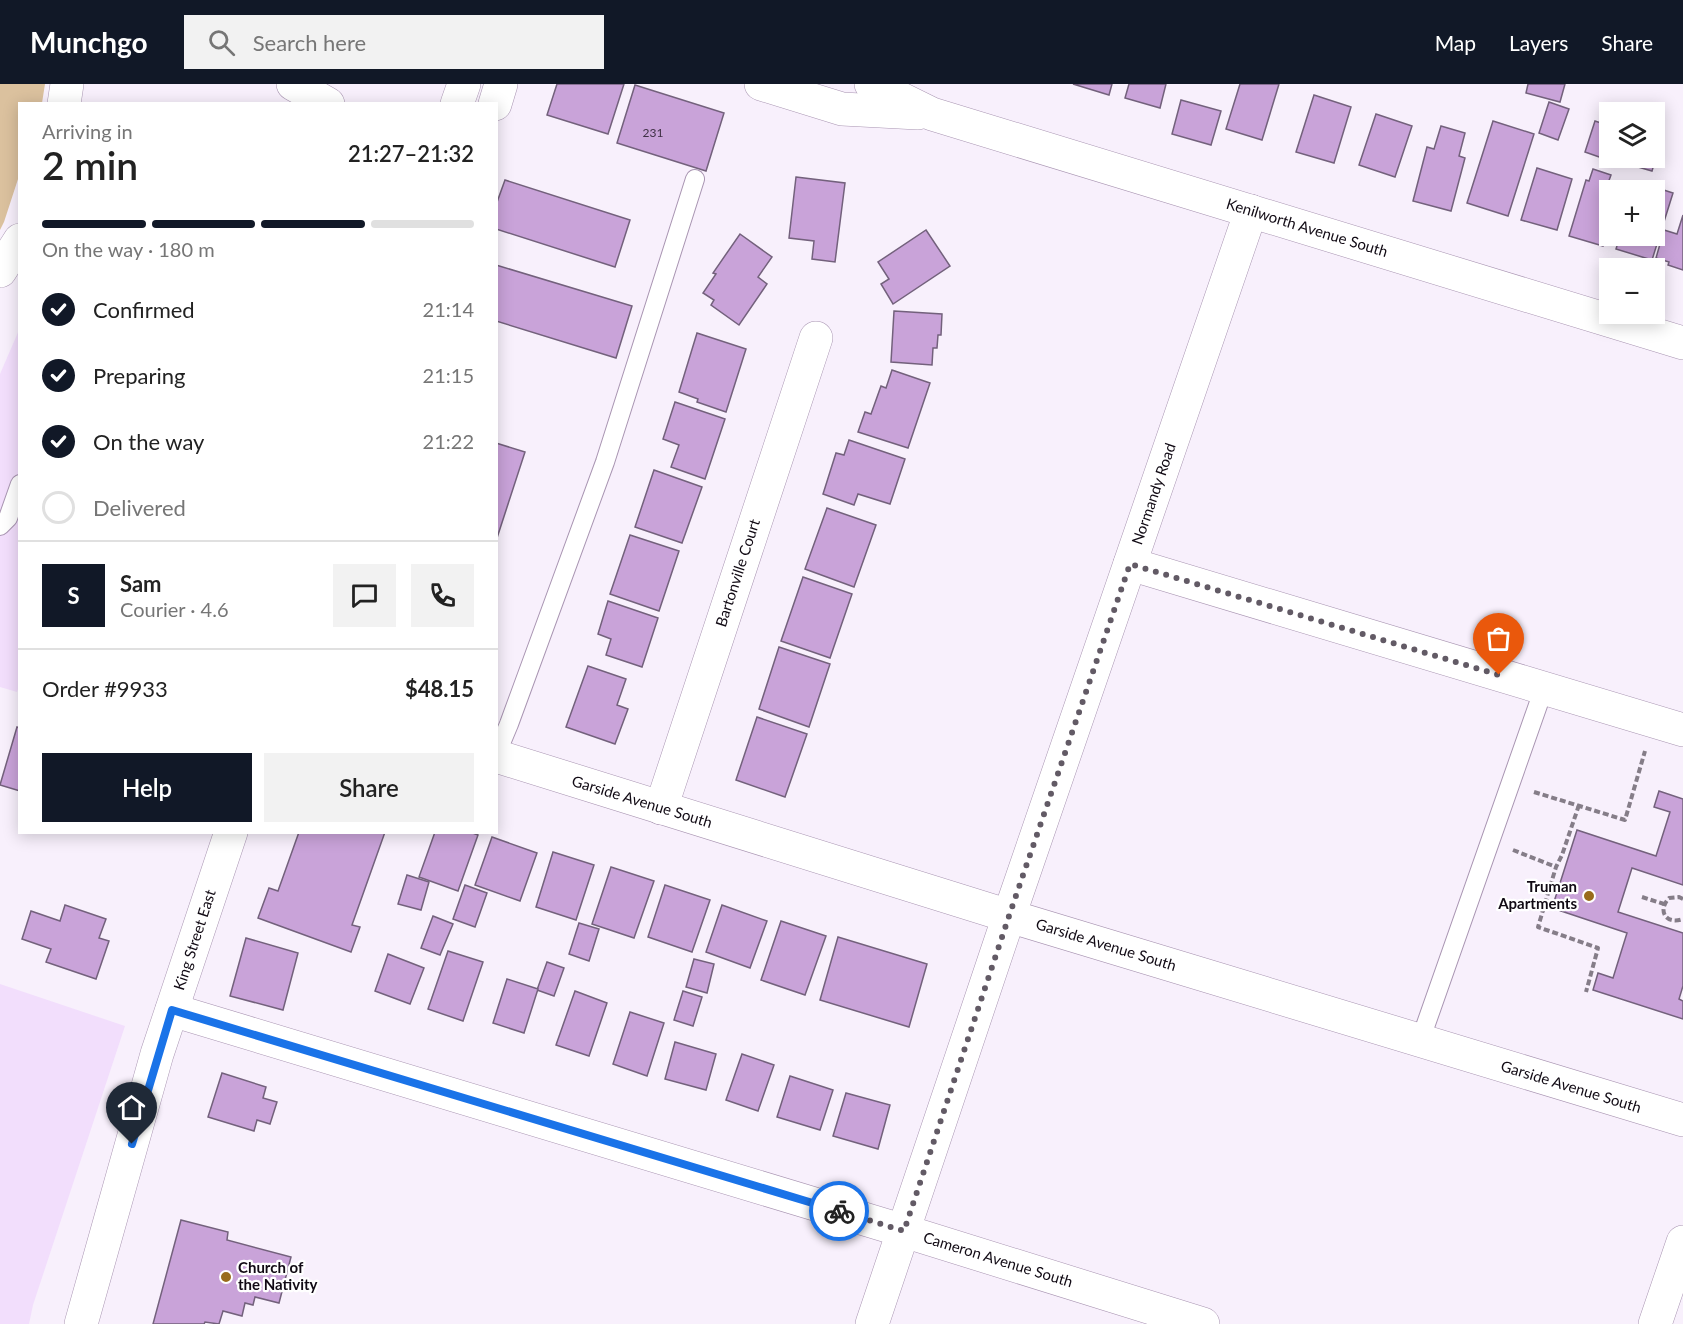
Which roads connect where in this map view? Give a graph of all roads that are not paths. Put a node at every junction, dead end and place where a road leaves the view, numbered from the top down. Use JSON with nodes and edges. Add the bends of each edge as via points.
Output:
{"nodes":[{"id":1,"x":67,"y":84,"type":"edge"},
{"id":2,"x":292,"y":84,"type":"edge"},
{"id":3,"x":464,"y":84,"type":"edge"},
{"id":4,"x":501,"y":84,"type":"edge"},
{"id":5,"x":761,"y":84,"type":"edge"},
{"id":6,"x":871,"y":84,"type":"edge"},
{"id":7,"x":64,"y":102,"type":"edge"},
{"id":8,"x":324,"y":102,"type":"edge"},
{"id":9,"x":458,"y":102,"type":"edge"},
{"id":10,"x":496,"y":102,"type":"edge"},
{"id":11,"x":932,"y":114,"type":"junction"},
{"id":12,"x":695,"y":180,"type":"dead end"},
{"id":13,"x":1251,"y":211,"type":"junction"},
{"id":14,"x":18,"y":243,"type":"edge"},
{"id":15,"x":0,"y":271,"type":"edge"},
{"id":16,"x":816,"y":338,"type":"dead end"},
{"id":17,"x":1683,"y":343,"type":"edge"},
{"id":18,"x":18,"y":491,"type":"edge"},
{"id":19,"x":9,"y":522,"type":"edge"},
{"id":20,"x":1130,"y":564,"type":"junction"},
{"id":21,"x":1544,"y":688,"type":"junction"},
{"id":22,"x":1668,"y":725,"type":"edge"},
{"id":23,"x":498,"y":751,"type":"edge"},
{"id":24,"x":498,"y":757,"type":"edge"},
{"id":25,"x":661,"y":808,"type":"junction"},
{"id":26,"x":230,"y":834,"type":"edge"},
{"id":27,"x":1009,"y":916,"type":"junction"},
{"id":28,"x":172,"y":1010,"type":"junction"},
{"id":29,"x":1420,"y":1041,"type":"junction"},
{"id":30,"x":1683,"y":1120,"type":"edge"},
{"id":31,"x":904,"y":1231,"type":"junction"},
{"id":32,"x":1683,"y":1242,"type":"edge"},
{"id":33,"x":81,"y":1324,"type":"edge"},
{"id":34,"x":872,"y":1324,"type":"edge"},
{"id":35,"x":1203,"y":1324,"type":"edge"},
{"id":36,"x":1655,"y":1324,"type":"edge"}],
"edges":[{"from":1,"to":7,"type":"street"},
{"from":2,"to":8,"type":"street"},
{"from":3,"to":9,"type":"street"},
{"from":4,"to":10,"type":"street"},
{"from":5,"to":11,"type":"street","name":"Kenilworth Avenue South","via":[[843,109]]},
{"from":6,"to":11,"type":"street","name":"Kenilworth Avenue South"},
{"from":11,"to":13,"type":"street","name":"Kenilworth Avenue South"},
{"from":12,"to":23,"type":"lane","via":[[605,462]]},
{"from":13,"to":17,"type":"street","name":"Kenilworth Avenue South"},
{"from":13,"to":20,"type":"street","name":"Normandy Road"},
{"from":14,"to":15,"type":"street"},
{"from":16,"to":25,"type":"street","name":"Bartonville Court"},
{"from":18,"to":19,"type":"lane"},
{"from":20,"to":21,"type":"street"},
{"from":20,"to":27,"type":"street","name":"Normandy Road"},
{"from":21,"to":22,"type":"street"},
{"from":21,"to":29,"type":"lane"},
{"from":24,"to":25,"type":"street","name":"Garside Avenue South"},
{"from":25,"to":27,"type":"street","name":"Garside Avenue South"},
{"from":26,"to":28,"type":"street","name":"King Street East"},
{"from":27,"to":29,"type":"street","name":"Garside Avenue South"},
{"from":27,"to":31,"type":"street","name":"Normandy Road"},
{"from":28,"to":31,"type":"street","name":"Cameron Avenue South"},
{"from":28,"to":33,"type":"street","name":"King Street East"},
{"from":29,"to":30,"type":"street","name":"Garside Avenue South"},
{"from":31,"to":34,"type":"street","name":"Normandy Road"},
{"from":31,"to":35,"type":"street","name":"Cameron Avenue South"},
{"from":32,"to":36,"type":"street"}]}
